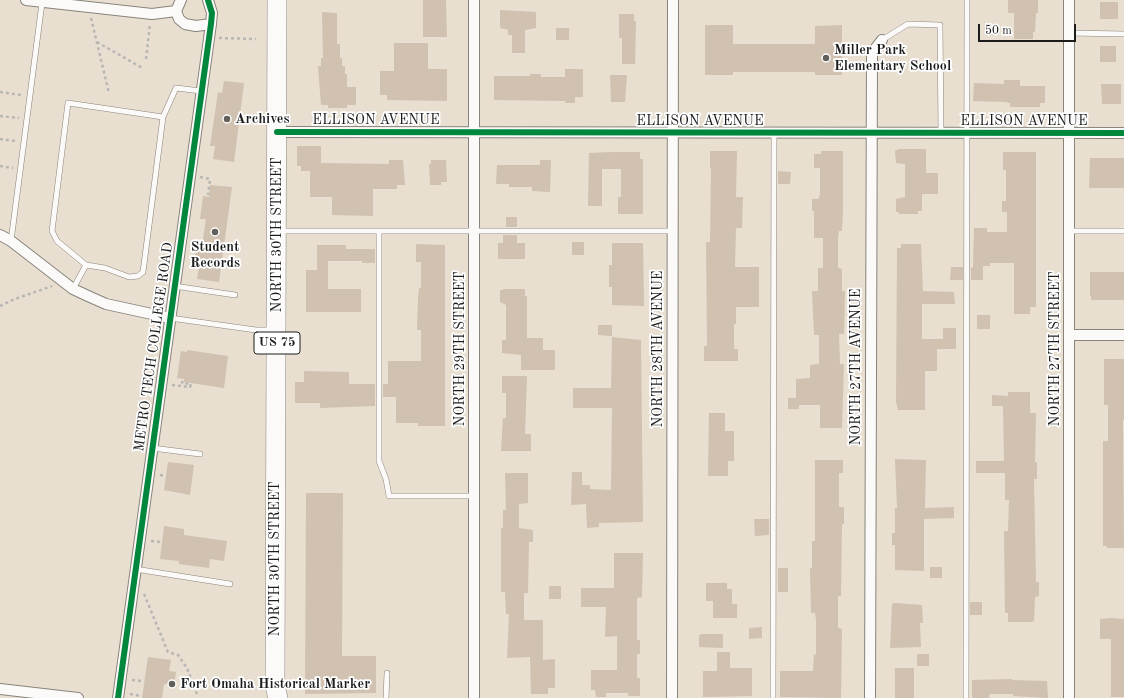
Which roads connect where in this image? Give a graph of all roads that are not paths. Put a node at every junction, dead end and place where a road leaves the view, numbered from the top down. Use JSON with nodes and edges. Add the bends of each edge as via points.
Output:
{"nodes":[{"id":1,"x":26,"y":0,"type":"edge"},
{"id":2,"x":181,"y":0,"type":"edge"},
{"id":3,"x":208,"y":0,"type":"edge"},
{"id":4,"x":277,"y":0,"type":"edge"},
{"id":5,"x":474,"y":0,"type":"edge"},
{"id":6,"x":673,"y":0,"type":"edge"},
{"id":7,"x":967,"y":0,"type":"edge"},
{"id":8,"x":1069,"y":0,"type":"edge"},
{"id":9,"x":42,"y":2,"type":"junction"},
{"id":10,"x":176,"y":11,"type":"junction"},
{"id":11,"x":211,"y":24,"type":"junction"},
{"id":12,"x":1069,"y":34,"type":"junction"},
{"id":13,"x":1124,"y":34,"type":"edge"},
{"id":14,"x":882,"y":40,"type":"joint"},
{"id":15,"x":201,"y":92,"type":"junction"},
{"id":16,"x":163,"y":116,"type":"junction"},
{"id":17,"x":277,"y":132,"type":"junction"},
{"id":18,"x":474,"y":132,"type":"junction"},
{"id":19,"x":673,"y":133,"type":"junction"},
{"id":20,"x":774,"y":133,"type":"junction"},
{"id":21,"x":870,"y":133,"type":"junction"},
{"id":22,"x":941,"y":133,"type":"junction"},
{"id":23,"x":967,"y":133,"type":"junction"},
{"id":24,"x":1069,"y":133,"type":"junction"},
{"id":25,"x":1124,"y":133,"type":"edge"},
{"id":26,"x":277,"y":231,"type":"junction"},
{"id":27,"x":379,"y":231,"type":"junction"},
{"id":28,"x":474,"y":231,"type":"junction"},
{"id":29,"x":673,"y":231,"type":"junction"},
{"id":30,"x":1069,"y":231,"type":"junction"},
{"id":31,"x":1124,"y":231,"type":"edge"},
{"id":32,"x":0,"y":235,"type":"edge"},
{"id":33,"x":11,"y":241,"type":"junction"},
{"id":34,"x":86,"y":265,"type":"junction"},
{"id":35,"x":174,"y":286,"type":"junction"},
{"id":36,"x":73,"y":289,"type":"junction"},
{"id":37,"x":235,"y":295,"type":"dead end"},
{"id":38,"x":170,"y":318,"type":"junction"},
{"id":39,"x":277,"y":330,"type":"junction"},
{"id":40,"x":1069,"y":335,"type":"junction"},
{"id":41,"x":1124,"y":335,"type":"edge"},
{"id":42,"x":152,"y":448,"type":"junction"},
{"id":43,"x":200,"y":454,"type":"dead end"},
{"id":44,"x":474,"y":496,"type":"junction"},
{"id":45,"x":135,"y":569,"type":"junction"},
{"id":46,"x":230,"y":584,"type":"dead end"},
{"id":47,"x":386,"y":673,"type":"dead end"},
{"id":48,"x":0,"y":689,"type":"edge"},
{"id":49,"x":275,"y":694,"type":"edge"},
{"id":50,"x":29,"y":695,"type":"edge"},
{"id":51,"x":78,"y":698,"type":"edge"},
{"id":52,"x":118,"y":698,"type":"edge"},
{"id":53,"x":386,"y":698,"type":"edge"},
{"id":54,"x":474,"y":698,"type":"edge"},
{"id":55,"x":672,"y":698,"type":"edge"},
{"id":56,"x":773,"y":698,"type":"edge"},
{"id":57,"x":870,"y":698,"type":"edge"},
{"id":58,"x":966,"y":698,"type":"edge"},
{"id":59,"x":1069,"y":698,"type":"edge"}],
"edges":[{"from":1,"to":9,"type":"street"},
{"from":2,"to":10,"type":"street"},
{"from":3,"to":11,"type":"street","name":"METRO TECH COLLEGE ROAD","via":[[212,12]]},
{"from":4,"to":17,"type":"highway","name":"NORTH 30TH STREET","number":"US 75"},
{"from":5,"to":18,"type":"street","name":"NORTH 29TH STREET"},
{"from":6,"to":19,"type":"street","name":"NORTH 28TH AVENUE"},
{"from":7,"to":23,"type":"lane"},
{"from":8,"to":12,"type":"street","name":"NORTH 27TH STREET"},
{"from":9,"to":10,"type":"street","via":[[152,14]]},
{"from":9,"to":33,"type":"lane"},
{"from":10,"to":11,"type":"street","via":[[179,19],[185,24]]},
{"from":11,"to":15,"type":"street","name":"METRO TECH COLLEGE ROAD"},
{"from":12,"to":13,"type":"lane"},
{"from":12,"to":24,"type":"street","name":"NORTH 27TH STREET"},
{"from":14,"to":21,"type":"street","name":"NORTH 27TH AVENUE","via":[[872,53]]},
{"from":14,"to":22,"type":"lane","via":[[908,24],[940,25]]},
{"from":15,"to":16,"type":"lane","via":[[176,88]]},
{"from":15,"to":35,"type":"street","name":"METRO TECH COLLEGE ROAD"},
{"from":16,"to":34,"type":"lane","via":[[143,272],[138,276],[129,277],[105,268]]},
{"from":16,"to":34,"type":"lane","via":[[68,104],[52,231],[57,241]]},
{"from":17,"to":18,"type":"street","name":"ELLISON AVENUE"},
{"from":17,"to":26,"type":"highway","name":"NORTH 30TH STREET","number":"US 75"},
{"from":18,"to":19,"type":"street","name":"ELLISON AVENUE"},
{"from":18,"to":28,"type":"street","name":"NORTH 29TH STREET"},
{"from":19,"to":20,"type":"street","name":"ELLISON AVENUE"},
{"from":19,"to":29,"type":"street","name":"NORTH 28TH AVENUE"},
{"from":20,"to":21,"type":"street","name":"ELLISON AVENUE"},
{"from":20,"to":56,"type":"lane"},
{"from":21,"to":22,"type":"street","name":"ELLISON AVENUE"},
{"from":21,"to":57,"type":"street","name":"NORTH 27TH AVENUE"},
{"from":22,"to":23,"type":"street","name":"ELLISON AVENUE"},
{"from":23,"to":24,"type":"street","name":"ELLISON AVENUE"},
{"from":23,"to":58,"type":"lane"},
{"from":24,"to":25,"type":"street","name":"ELLISON AVENUE"},
{"from":24,"to":30,"type":"street","name":"NORTH 27TH STREET"},
{"from":26,"to":27,"type":"lane"},
{"from":26,"to":39,"type":"highway","name":"NORTH 30TH STREET","number":"US 75"},
{"from":27,"to":28,"type":"lane"},
{"from":27,"to":44,"type":"lane","via":[[379,461],[386,479],[388,496]]},
{"from":28,"to":29,"type":"lane"},
{"from":28,"to":44,"type":"street","name":"NORTH 29TH STREET"},
{"from":29,"to":55,"type":"street","name":"NORTH 28TH AVENUE"},
{"from":30,"to":31,"type":"lane"},
{"from":30,"to":40,"type":"street","name":"NORTH 27TH STREET"},
{"from":32,"to":33,"type":"street","name":"METRO TECH COLLEGE ROAD"},
{"from":33,"to":36,"type":"street","name":"METRO TECH COLLEGE ROAD"},
{"from":34,"to":36,"type":"lane"},
{"from":35,"to":37,"type":"lane"},
{"from":35,"to":38,"type":"street","name":"METRO TECH COLLEGE ROAD"},
{"from":36,"to":38,"type":"street","name":"METRO TECH COLLEGE ROAD","via":[[106,304]]},
{"from":38,"to":39,"type":"lane","via":[[256,330]]},
{"from":38,"to":42,"type":"street","name":"METRO TECH COLLEGE ROAD"},
{"from":39,"to":49,"type":"highway","name":"NORTH 30TH STREET","number":"US 75"},
{"from":40,"to":41,"type":"street"},
{"from":40,"to":59,"type":"street","name":"NORTH 27TH STREET"},
{"from":42,"to":43,"type":"lane"},
{"from":42,"to":45,"type":"street","name":"METRO TECH COLLEGE ROAD"},
{"from":44,"to":54,"type":"street","name":"NORTH 29TH STREET"},
{"from":45,"to":46,"type":"lane"},
{"from":45,"to":52,"type":"street","name":"METRO TECH COLLEGE ROAD"},
{"from":47,"to":53,"type":"lane"},
{"from":48,"to":50,"type":"street"},
{"from":50,"to":51,"type":"street"}]}
